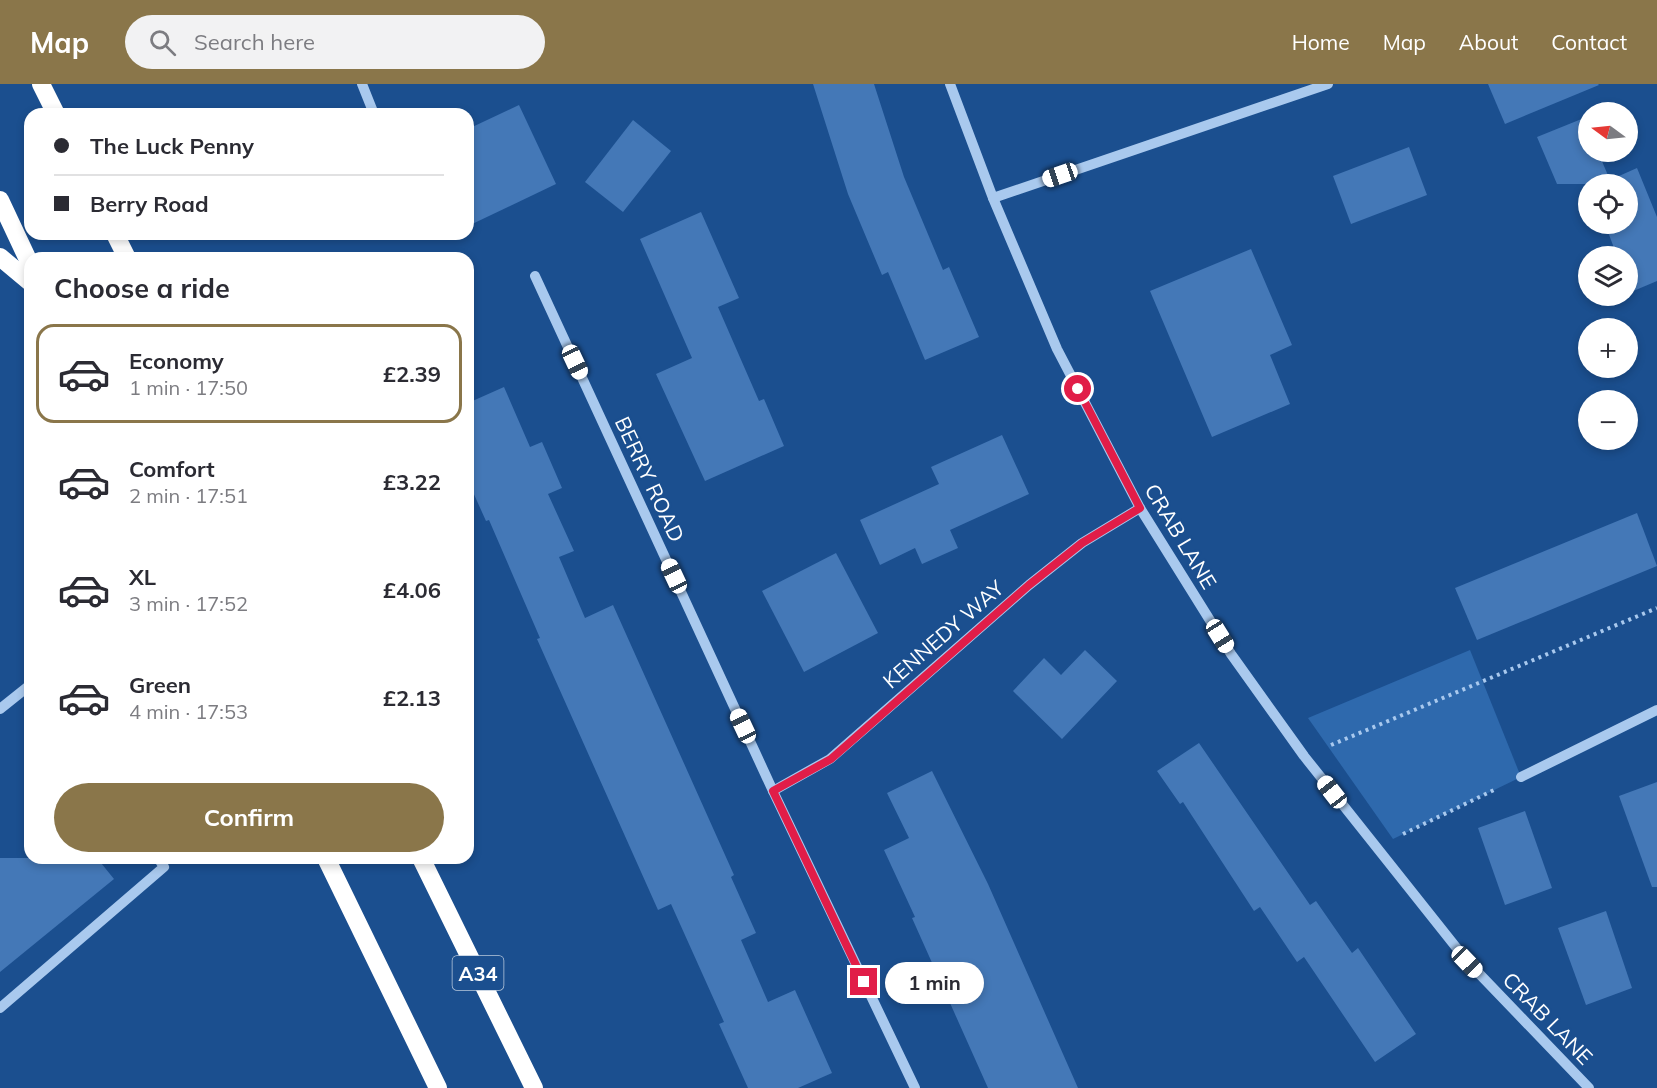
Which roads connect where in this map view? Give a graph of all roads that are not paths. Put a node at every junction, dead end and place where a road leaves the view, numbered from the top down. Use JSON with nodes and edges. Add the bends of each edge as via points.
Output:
{"nodes":[{"id":1,"x":41,"y":84,"type":"edge"},
{"id":2,"x":362,"y":84,"type":"edge"},
{"id":3,"x":950,"y":84,"type":"edge"},
{"id":4,"x":1328,"y":84,"type":"edge"},
{"id":5,"x":53,"y":108,"type":"edge"},
{"id":6,"x":372,"y":108,"type":"edge"},
{"id":7,"x":993,"y":198,"type":"junction"},
{"id":8,"x":0,"y":200,"type":"edge"},
{"id":9,"x":24,"y":252,"type":"edge"},
{"id":10,"x":0,"y":257,"type":"edge"},
{"id":11,"x":535,"y":276,"type":"dead end"},
{"id":12,"x":24,"y":277,"type":"edge"},
{"id":13,"x":1140,"y":508,"type":"junction"},
{"id":14,"x":24,"y":690,"type":"edge"},
{"id":15,"x":0,"y":709,"type":"edge"},
{"id":16,"x":1657,"y":710,"type":"edge"},
{"id":17,"x":1521,"y":777,"type":"road end"},
{"id":18,"x":773,"y":791,"type":"junction"},
{"id":19,"x":162,"y":864,"type":"edge"},
{"id":20,"x":329,"y":864,"type":"edge"},
{"id":21,"x":424,"y":864,"type":"edge"},
{"id":22,"x":0,"y":1008,"type":"edge"},
{"id":23,"x":438,"y":1088,"type":"edge"},
{"id":24,"x":534,"y":1088,"type":"edge"},
{"id":25,"x":915,"y":1088,"type":"edge"},
{"id":26,"x":1589,"y":1088,"type":"edge"}],
"edges":[{"from":1,"to":5,"type":"highway"},
{"from":2,"to":6,"type":"street"},
{"from":3,"to":7,"type":"street","name":"CRAB LANE"},
{"from":4,"to":7,"type":"street"},
{"from":7,"to":13,"type":"street","name":"CRAB LANE","via":[[1057,349]]},
{"from":8,"to":9,"type":"highway"},
{"from":10,"to":12,"type":"highway"},
{"from":11,"to":18,"type":"street","name":"BERRY ROAD"},
{"from":13,"to":18,"type":"street","name":"KENNEDY WAY","via":[[1082,543],[1029,585],[831,759]]},
{"from":13,"to":26,"type":"street","name":"CRAB LANE","via":[[1231,654],[1304,756],[1467,962]]},
{"from":14,"to":15,"type":"street"},
{"from":16,"to":17,"type":"street"},
{"from":18,"to":25,"type":"street","name":"BERRY ROAD"},
{"from":19,"to":22,"type":"street","via":[[164,867]]},
{"from":20,"to":23,"type":"highway"},
{"from":21,"to":24,"type":"highway","number":"A34"}]}
